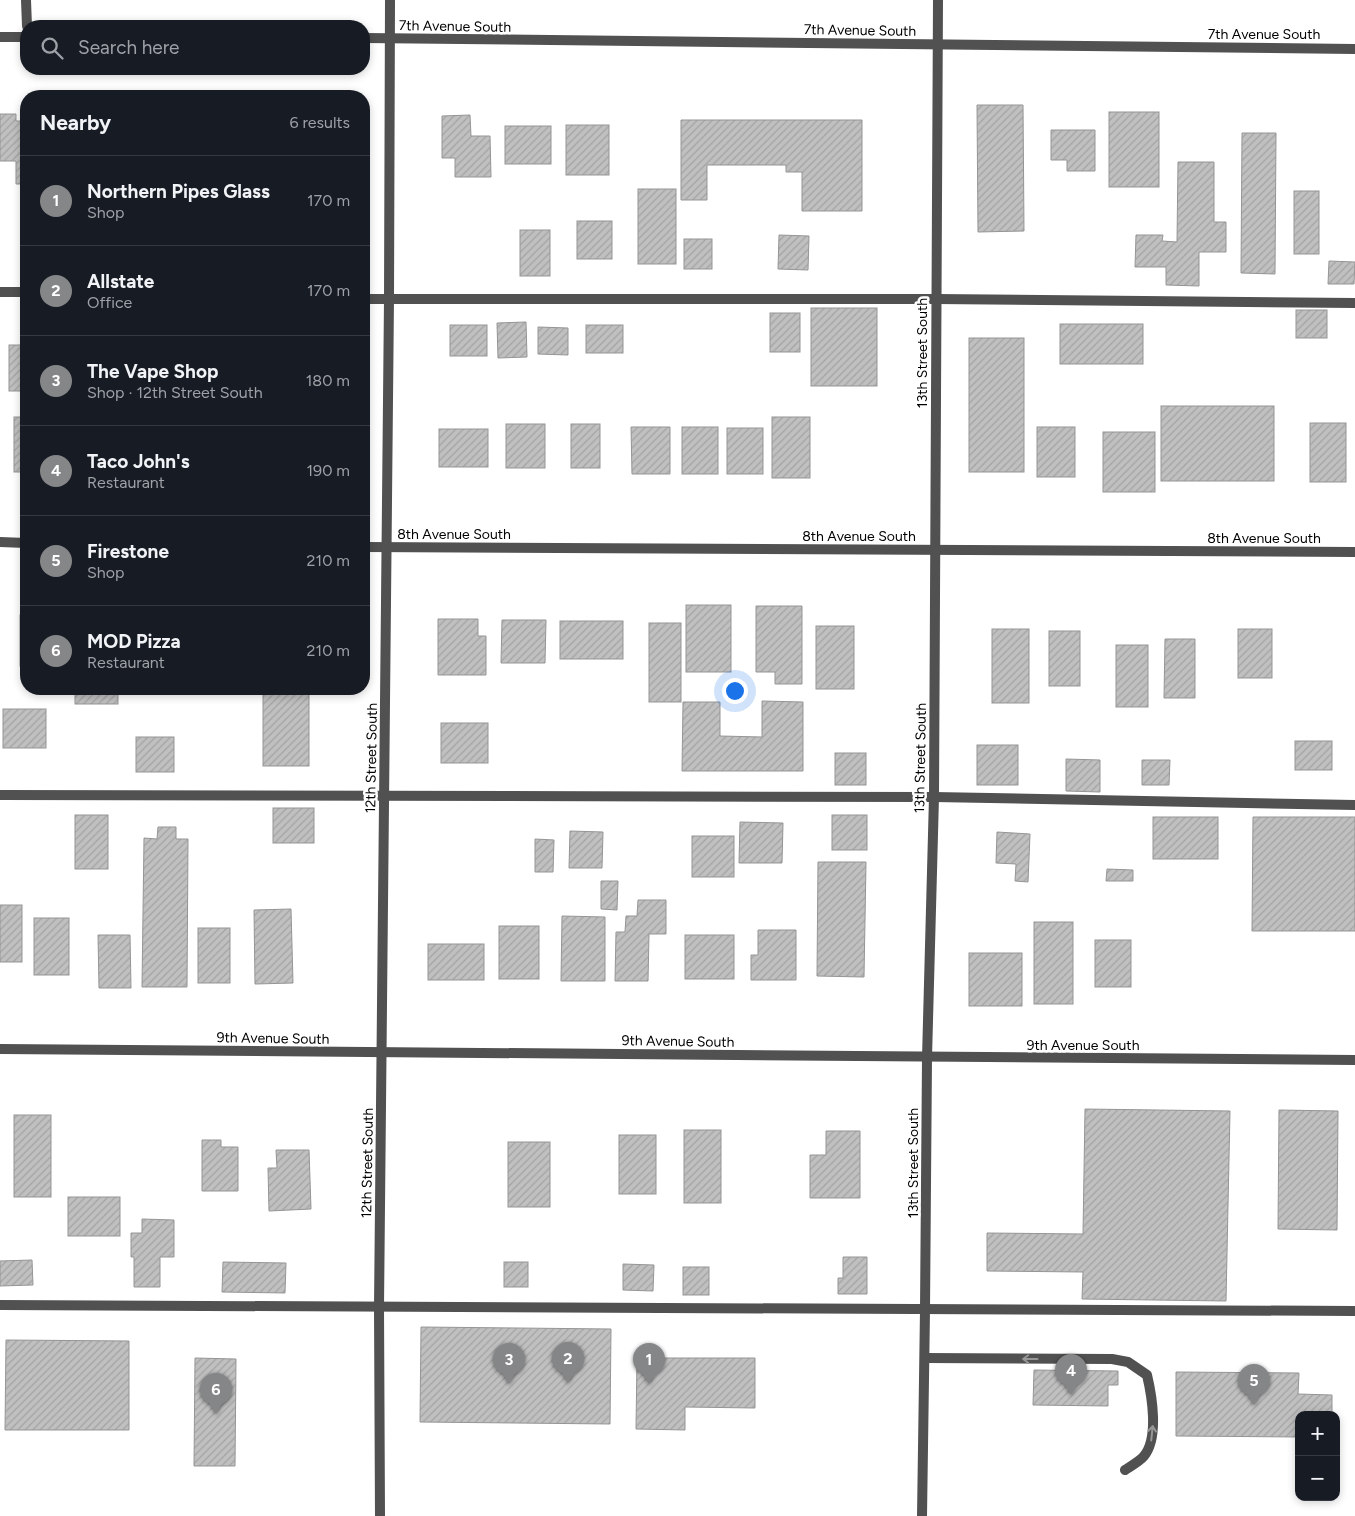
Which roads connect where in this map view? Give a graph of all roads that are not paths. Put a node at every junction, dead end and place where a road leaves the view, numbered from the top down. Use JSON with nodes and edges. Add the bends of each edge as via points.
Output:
{"nodes":[{"id":1,"x":26,"y":0,"type":"edge"},
{"id":2,"x":390,"y":0,"type":"edge"},
{"id":3,"x":938,"y":0,"type":"edge"},
{"id":4,"x":27,"y":20,"type":"edge"},
{"id":5,"x":0,"y":37,"type":"edge"},
{"id":6,"x":20,"y":37,"type":"edge"},
{"id":7,"x":370,"y":38,"type":"edge"},
{"id":8,"x":390,"y":39,"type":"junction"},
{"id":9,"x":938,"y":45,"type":"junction"},
{"id":10,"x":1355,"y":49,"type":"edge"},
{"id":11,"x":0,"y":292,"type":"edge"},
{"id":12,"x":20,"y":292,"type":"edge"},
{"id":13,"x":370,"y":299,"type":"edge"},
{"id":14,"x":389,"y":299,"type":"junction"},
{"id":15,"x":936,"y":299,"type":"junction"},
{"id":16,"x":1355,"y":303,"type":"edge"},
{"id":17,"x":0,"y":542,"type":"edge"},
{"id":18,"x":20,"y":542,"type":"edge"},
{"id":19,"x":370,"y":547,"type":"edge"},
{"id":20,"x":387,"y":548,"type":"junction"},
{"id":21,"x":935,"y":550,"type":"junction"},
{"id":22,"x":1355,"y":552,"type":"edge"},
{"id":23,"x":0,"y":795,"type":"edge"},
{"id":24,"x":384,"y":796,"type":"junction"},
{"id":25,"x":934,"y":797,"type":"junction"},
{"id":26,"x":1355,"y":805,"type":"edge"},
{"id":27,"x":0,"y":1049,"type":"edge"},
{"id":28,"x":382,"y":1053,"type":"junction"},
{"id":29,"x":927,"y":1058,"type":"junction"},
{"id":30,"x":1355,"y":1060,"type":"edge"},
{"id":31,"x":0,"y":1305,"type":"edge"},
{"id":32,"x":379,"y":1307,"type":"junction"},
{"id":33,"x":925,"y":1310,"type":"junction"},
{"id":34,"x":1355,"y":1311,"type":"edge"},
{"id":35,"x":925,"y":1358,"type":"junction"},
{"id":36,"x":1125,"y":1470,"type":"dead end"},
{"id":37,"x":380,"y":1516,"type":"edge"},
{"id":38,"x":922,"y":1516,"type":"edge"}],
"edges":[{"from":1,"to":4,"type":"street"},
{"from":2,"to":8,"type":"street","name":"12th Street South"},
{"from":3,"to":9,"type":"street","name":"13th Street South"},
{"from":5,"to":6,"type":"street"},
{"from":7,"to":8,"type":"street","name":"7th Avenue South"},
{"from":8,"to":9,"type":"street","name":"7th Avenue South"},
{"from":8,"to":14,"type":"street","name":"12th Street South"},
{"from":9,"to":10,"type":"street","name":"7th Avenue South"},
{"from":9,"to":15,"type":"street","name":"13th Street South"},
{"from":11,"to":12,"type":"street"},
{"from":13,"to":14,"type":"street"},
{"from":14,"to":15,"type":"street"},
{"from":14,"to":20,"type":"street","name":"12th Street South"},
{"from":15,"to":16,"type":"street"},
{"from":15,"to":21,"type":"street","name":"13th Street South"},
{"from":17,"to":18,"type":"street"},
{"from":19,"to":20,"type":"street","name":"8th Avenue South"},
{"from":20,"to":21,"type":"street","name":"8th Avenue South"},
{"from":20,"to":24,"type":"street","name":"12th Street South"},
{"from":21,"to":22,"type":"street","name":"8th Avenue South"},
{"from":21,"to":25,"type":"street","name":"13th Street South"},
{"from":23,"to":24,"type":"street"},
{"from":24,"to":25,"type":"street"},
{"from":24,"to":28,"type":"street","name":"12th Street South"},
{"from":25,"to":26,"type":"street"},
{"from":25,"to":29,"type":"street","name":"13th Street South"},
{"from":27,"to":28,"type":"street","name":"9th Avenue South"},
{"from":28,"to":29,"type":"street","name":"9th Avenue South"},
{"from":28,"to":32,"type":"street","name":"12th Street South"},
{"from":29,"to":30,"type":"street","name":"9th Avenue South"},
{"from":29,"to":33,"type":"street","name":"13th Street South"},
{"from":31,"to":32,"type":"street"},
{"from":32,"to":33,"type":"street"},
{"from":32,"to":37,"type":"street","name":"12th Street South"},
{"from":33,"to":34,"type":"street"},
{"from":33,"to":35,"type":"street","name":"13th Street South"},
{"from":36,"to":35,"type":"street","one_way":true,"via":[[1144,1456],[1153,1437],[1152,1396],[1147,1375],[1128,1362],[1112,1359]]},
{"from":35,"to":38,"type":"street","name":"13th Street South"}]}
